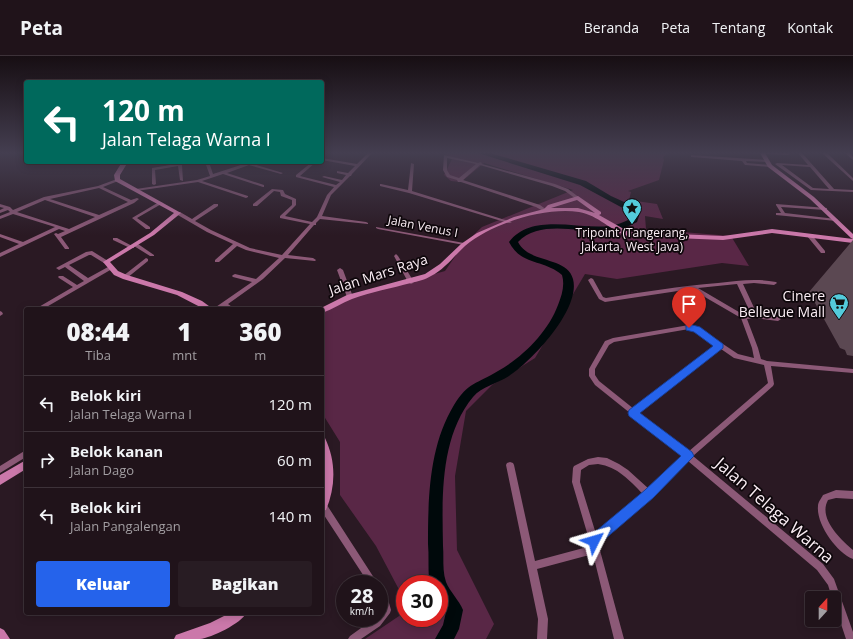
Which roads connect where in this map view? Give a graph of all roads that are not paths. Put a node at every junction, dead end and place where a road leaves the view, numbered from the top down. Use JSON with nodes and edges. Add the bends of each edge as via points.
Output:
{"nodes":[{"id":1,"x":117,"y":180,"type":"joint"},
{"id":2,"x":154,"y":180,"type":"edge"},
{"id":3,"x":246,"y":180,"type":"edge"},
{"id":4,"x":312,"y":180,"type":"edge"},
{"id":5,"x":339,"y":180,"type":"edge"},
{"id":6,"x":411,"y":180,"type":"edge"},
{"id":7,"x":537,"y":180,"type":"edge"},
{"id":8,"x":789,"y":180,"type":"edge"},
{"id":9,"x":800,"y":180,"type":"edge"},
{"id":10,"x":824,"y":180,"type":"edge"},
{"id":11,"x":198,"y":181,"type":"joint"},
{"id":12,"x":343,"y":181,"type":"joint"},
{"id":13,"x":459,"y":181,"type":"edge"},
{"id":14,"x":154,"y":184,"type":"dead end"},
{"id":15,"x":381,"y":185,"type":"dead end"},
{"id":16,"x":263,"y":186,"type":"dead end"},
{"id":17,"x":337,"y":187,"type":"junction"},
{"id":18,"x":98,"y":188,"type":"junction"},
{"id":19,"x":832,"y":189,"type":"junction"},
{"id":20,"x":136,"y":190,"type":"junction"},
{"id":21,"x":853,"y":191,"type":"edge"},
{"id":22,"x":410,"y":192,"type":"junction"},
{"id":23,"x":72,"y":193,"type":"junction"},
{"id":24,"x":246,"y":197,"type":"dead end"},
{"id":25,"x":46,"y":198,"type":"junction"},
{"id":26,"x":578,"y":198,"type":"junction"},
{"id":27,"x":137,"y":199,"type":"dead end"},
{"id":28,"x":55,"y":201,"type":"junction"},
{"id":29,"x":132,"y":202,"type":"junction"},
{"id":30,"x":161,"y":203,"type":"junction"},
{"id":31,"x":0,"y":205,"type":"edge"},
{"id":32,"x":216,"y":205,"type":"dead end"},
{"id":33,"x":255,"y":205,"type":"dead end"},
{"id":34,"x":8,"y":208,"type":"junction"},
{"id":35,"x":825,"y":209,"type":"junction"},
{"id":36,"x":545,"y":210,"type":"junction"},
{"id":37,"x":0,"y":212,"type":"edge"},
{"id":38,"x":13,"y":212,"type":"junction"},
{"id":39,"x":178,"y":213,"type":"junction"},
{"id":40,"x":778,"y":214,"type":"dead end"},
{"id":41,"x":784,"y":215,"type":"junction"},
{"id":42,"x":100,"y":217,"type":"junction"},
{"id":43,"x":319,"y":217,"type":"junction"},
{"id":44,"x":0,"y":218,"type":"edge"},
{"id":45,"x":836,"y":220,"type":"junction"},
{"id":46,"x":192,"y":221,"type":"junction"},
{"id":47,"x":510,"y":222,"type":"junction"},
{"id":48,"x":366,"y":223,"type":"dead end"},
{"id":49,"x":611,"y":223,"type":"junction"},
{"id":50,"x":314,"y":224,"type":"junction"},
{"id":51,"x":59,"y":227,"type":"junction"},
{"id":52,"x":148,"y":228,"type":"dead end"},
{"id":53,"x":378,"y":228,"type":"dead end"},
{"id":54,"x":52,"y":230,"type":"junction"},
{"id":55,"x":70,"y":231,"type":"junction"},
{"id":56,"x":0,"y":235,"type":"edge"},
{"id":57,"x":809,"y":235,"type":"junction"},
{"id":58,"x":58,"y":236,"type":"junction"},
{"id":59,"x":852,"y":238,"type":"edge"},
{"id":60,"x":115,"y":239,"type":"dead end"},
{"id":61,"x":24,"y":244,"type":"junction"},
{"id":62,"x":236,"y":244,"type":"junction"},
{"id":63,"x":464,"y":244,"type":"junction"},
{"id":64,"x":134,"y":246,"type":"junction"},
{"id":65,"x":67,"y":248,"type":"dead end"},
{"id":66,"x":823,"y":252,"type":"dead end"},
{"id":67,"x":0,"y":255,"type":"edge"},
{"id":68,"x":152,"y":255,"type":"dead end"},
{"id":69,"x":396,"y":256,"type":"dead end"},
{"id":70,"x":284,"y":257,"type":"junction"},
{"id":71,"x":146,"y":260,"type":"dead end"},
{"id":72,"x":313,"y":260,"type":"dead end"},
{"id":73,"x":217,"y":261,"type":"dead end"},
{"id":74,"x":65,"y":265,"type":"junction"},
{"id":75,"x":108,"y":265,"type":"junction"},
{"id":76,"x":59,"y":268,"type":"dead end"},
{"id":77,"x":340,"y":270,"type":"dead end"},
{"id":78,"x":61,"y":276,"type":"dead end"},
{"id":79,"x":235,"y":276,"type":"dead end"},
{"id":80,"x":125,"y":277,"type":"junction"},
{"id":81,"x":591,"y":280,"type":"dead end"},
{"id":82,"x":88,"y":281,"type":"junction"},
{"id":83,"x":257,"y":281,"type":"junction"},
{"id":84,"x":411,"y":282,"type":"junction"},
{"id":85,"x":739,"y":282,"type":"junction"},
{"id":86,"x":774,"y":282,"type":"dead end"},
{"id":87,"x":77,"y":287,"type":"junction"},
{"id":88,"x":692,"y":287,"type":"junction"},
{"id":89,"x":350,"y":297,"type":"junction"},
{"id":90,"x":224,"y":304,"type":"junction"},
{"id":91,"x":42,"y":307,"type":"edge"},
{"id":92,"x":206,"y":307,"type":"edge"},
{"id":93,"x":219,"y":307,"type":"edge"},
{"id":94,"x":229,"y":307,"type":"edge"},
{"id":95,"x":324,"y":309,"type":"edge"},
{"id":96,"x":755,"y":316,"type":"junction"},
{"id":97,"x":743,"y":317,"type":"junction"},
{"id":98,"x":778,"y":319,"type":"dead end"},
{"id":99,"x":720,"y":346,"type":"junction"},
{"id":100,"x":758,"y":361,"type":"junction"},
{"id":101,"x":767,"y":363,"type":"junction"},
{"id":102,"x":853,"y":371,"type":"edge"},
{"id":103,"x":633,"y":413,"type":"junction"},
{"id":104,"x":324,"y":446,"type":"edge"},
{"id":105,"x":24,"y":454,"type":"edge"},
{"id":106,"x":688,"y":456,"type":"junction"},
{"id":107,"x":24,"y":465,"type":"edge"},
{"id":108,"x":510,"y":465,"type":"dead end"},
{"id":109,"x":0,"y":470,"type":"edge"},
{"id":110,"x":0,"y":480,"type":"edge"},
{"id":111,"x":649,"y":494,"type":"junction"},
{"id":112,"x":853,"y":495,"type":"edge"},
{"id":113,"x":324,"y":500,"type":"edge"},
{"id":114,"x":324,"y":508,"type":"edge"},
{"id":115,"x":595,"y":545,"type":"junction"},
{"id":116,"x":853,"y":555,"type":"edge"},
{"id":117,"x":533,"y":566,"type":"junction"},
{"id":118,"x":368,"y":575,"type":"edge"},
{"id":119,"x":237,"y":615,"type":"edge"},
{"id":120,"x":371,"y":627,"type":"edge"},
{"id":121,"x":0,"y":634,"type":"edge"},
{"id":122,"x":4,"y":639,"type":"edge"},
{"id":123,"x":180,"y":639,"type":"edge"},
{"id":124,"x":353,"y":639,"type":"edge"},
{"id":125,"x":542,"y":639,"type":"edge"},
{"id":126,"x":619,"y":639,"type":"edge"},
{"id":127,"x":851,"y":639,"type":"edge"}],
"edges":[{"from":1,"to":18,"type":"street"},
{"from":1,"to":20,"type":"street"},
{"from":2,"to":14,"type":"street"},
{"from":3,"to":16,"type":"street"},
{"from":4,"to":17,"type":"street"},
{"from":5,"to":12,"type":"street"},
{"from":6,"to":22,"type":"street"},
{"from":7,"to":26,"type":"street","via":[[569,191]]},
{"from":8,"to":35,"type":"street"},
{"from":9,"to":19,"type":"street","via":[[812,189]]},
{"from":10,"to":19,"type":"street"},
{"from":11,"to":20,"type":"street"},
{"from":11,"to":24,"type":"street"},
{"from":12,"to":17,"type":"street"},
{"from":13,"to":36,"type":"street"},
{"from":15,"to":22,"type":"street"},
{"from":17,"to":43,"type":"street","via":[[325,200]]},
{"from":18,"to":23,"type":"street"},
{"from":18,"to":29,"type":"street"},
{"from":19,"to":21,"type":"street"},
{"from":20,"to":30,"type":"street"},
{"from":22,"to":47,"type":"street"},
{"from":23,"to":25,"type":"street"},
{"from":23,"to":28,"type":"street"},
{"from":25,"to":28,"type":"street"},
{"from":25,"to":38,"type":"street"},
{"from":26,"to":36,"type":"street","name":"Jalan Mars Raya","via":[[550,206]]},
{"from":26,"to":49,"type":"street","name":"Jalan Mars Raya"},
{"from":27,"to":29,"type":"street"},
{"from":28,"to":42,"type":"street"},
{"from":29,"to":42,"type":"street"},
{"from":30,"to":39,"type":"street"},
{"from":30,"to":52,"type":"street","via":[[134,218]]},
{"from":31,"to":34,"type":"street"},
{"from":32,"to":46,"type":"street"},
{"from":33,"to":50,"type":"street","via":[[273,190],[282,191],[283,195],[294,199],[294,205],[282,217]]},
{"from":34,"to":37,"type":"street"},
{"from":34,"to":38,"type":"street"},
{"from":35,"to":41,"type":"street","via":[[778,205]]},
{"from":35,"to":45,"type":"street"},
{"from":36,"to":47,"type":"street","name":"Jalan Mars Raya"},
{"from":36,"to":49,"type":"street","name":"Jalan Mars Raya","via":[[582,211],[595,214]]},
{"from":38,"to":44,"type":"street"},
{"from":38,"to":51,"type":"street"},
{"from":39,"to":46,"type":"street"},
{"from":39,"to":64,"type":"street"},
{"from":40,"to":41,"type":"street"},
{"from":41,"to":45,"type":"street"},
{"from":42,"to":55,"type":"street"},
{"from":43,"to":48,"type":"street"},
{"from":43,"to":50,"type":"street"},
{"from":45,"to":59,"type":"street"},
{"from":46,"to":62,"type":"street"},
{"from":47,"to":63,"type":"street","name":"Jalan Mars Raya","via":[[481,233]]},
{"from":49,"to":57,"type":"street","name":"Jalan Mars Raya","via":[[625,232],[635,234],[724,238],[772,231]]},
{"from":50,"to":70,"type":"street"},
{"from":51,"to":54,"type":"street"},
{"from":51,"to":55,"type":"street"},
{"from":53,"to":63,"type":"street","name":"Jalan Venus I"},
{"from":54,"to":58,"type":"street"},
{"from":54,"to":61,"type":"street"},
{"from":55,"to":58,"type":"street"},
{"from":56,"to":61,"type":"street"},
{"from":57,"to":59,"type":"street","name":"Jalan Mars Raya"},
{"from":57,"to":66,"type":"street"},
{"from":58,"to":65,"type":"street"},
{"from":60,"to":64,"type":"street"},
{"from":61,"to":67,"type":"street"},
{"from":62,"to":70,"type":"street"},
{"from":62,"to":73,"type":"street"},
{"from":63,"to":84,"type":"street","name":"Jalan Mars Raya","via":[[439,270]]},
{"from":64,"to":68,"type":"street"},
{"from":64,"to":75,"type":"street"},
{"from":69,"to":84,"type":"street"},
{"from":70,"to":72,"type":"street"},
{"from":70,"to":83,"type":"street"},
{"from":71,"to":80,"type":"street"},
{"from":74,"to":75,"type":"street","via":[[88,253]]},
{"from":74,"to":76,"type":"street"},
{"from":74,"to":82,"type":"street"},
{"from":75,"to":80,"type":"street"},
{"from":75,"to":82,"type":"street"},
{"from":77,"to":89,"type":"street"},
{"from":78,"to":87,"type":"street"},
{"from":79,"to":83,"type":"street"},
{"from":80,"to":92,"type":"street","via":[[181,293]]},
{"from":81,"to":88,"type":"street","via":[[601,298],[605,300]]},
{"from":82,"to":87,"type":"street"},
{"from":83,"to":90,"type":"street"},
{"from":84,"to":89,"type":"street","name":"Jalan Mars Raya"},
{"from":85,"to":86,"type":"street"},
{"from":85,"to":88,"type":"street"},
{"from":85,"to":96,"type":"street"},
{"from":87,"to":91,"type":"street"},
{"from":88,"to":97,"type":"street"},
{"from":89,"to":95,"type":"street","name":"Jalan Mars Raya"},
{"from":90,"to":93,"type":"street"},
{"from":90,"to":94,"type":"street"},
{"from":96,"to":97,"type":"street"},
{"from":96,"to":98,"type":"street"},
{"from":97,"to":100,"type":"street"},
{"from":99,"to":100,"type":"street","via":[[736,356]]},
{"from":99,"to":103,"type":"street"},
{"from":99,"to":103,"type":"street","name":"Jalan Telaga Warna","via":[[689,328],[607,343],[592,369],[592,376]]},
{"from":100,"to":101,"type":"street"},
{"from":101,"to":102,"type":"street"},
{"from":101,"to":106,"type":"street","via":[[771,384]]},
{"from":103,"to":106,"type":"street","name":"Jalan Telaga Warna"},
{"from":104,"to":113,"type":"street","via":[[328,458],[329,479]]},
{"from":105,"to":109,"type":"street"},
{"from":106,"to":111,"type":"street"},
{"from":106,"to":127,"type":"street","name":"Jalan Telaga Warna","via":[[820,567],[831,582]]},
{"from":107,"to":110,"type":"street"},
{"from":108,"to":117,"type":"street"},
{"from":111,"to":115,"type":"street"},
{"from":111,"to":115,"type":"street","via":[[613,463],[591,461],[577,468],[576,482]]},
{"from":112,"to":116,"type":"street","via":[[838,493],[828,497],[822,511],[829,531],[841,546]]},
{"from":114,"to":118,"type":"street"},
{"from":115,"to":117,"type":"street"},
{"from":115,"to":126,"type":"street"},
{"from":117,"to":125,"type":"street","via":[[543,619]]},
{"from":119,"to":123,"type":"street","via":[[228,622]]},
{"from":120,"to":124,"type":"street"},
{"from":121,"to":122,"type":"street"}]}
